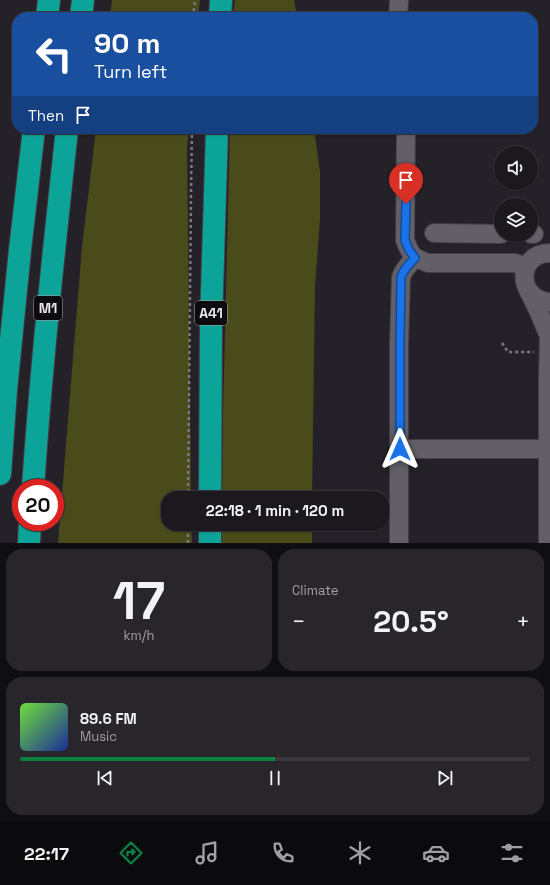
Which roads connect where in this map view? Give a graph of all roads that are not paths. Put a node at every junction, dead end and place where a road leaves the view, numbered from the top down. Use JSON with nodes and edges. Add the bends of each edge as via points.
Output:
{"nodes":[{"id":1,"x":49,"y":0,"type":"edge"},
{"id":2,"x":83,"y":0,"type":"edge"},
{"id":3,"x":221,"y":0,"type":"edge"},
{"id":4,"x":398,"y":0,"type":"edge"},
{"id":5,"x":48,"y":12,"type":"edge"},
{"id":6,"x":82,"y":12,"type":"edge"},
{"id":7,"x":220,"y":12,"type":"edge"},
{"id":8,"x":398,"y":12,"type":"edge"},
{"id":9,"x":33,"y":134,"type":"edge"},
{"id":10,"x":66,"y":134,"type":"edge"},
{"id":11,"x":216,"y":134,"type":"edge"},
{"id":12,"x":406,"y":134,"type":"edge"},
{"id":13,"x":434,"y":233,"type":"dead end"},
{"id":14,"x":494,"y":234,"type":"edge"},
{"id":15,"x":550,"y":253,"type":"edge"},
{"id":16,"x":415,"y":258,"type":"junction"},
{"id":17,"x":489,"y":264,"type":"junction"},
{"id":18,"x":526,"y":267,"type":"junction"},
{"id":19,"x":529,"y":292,"type":"junction"},
{"id":20,"x":550,"y":302,"type":"edge"},
{"id":21,"x":549,"y":340,"type":"edge"},
{"id":22,"x":549,"y":380,"type":"edge"},
{"id":23,"x":400,"y":449,"type":"junction"},
{"id":24,"x":549,"y":449,"type":"junction"},
{"id":25,"x":0,"y":474,"type":"edge"},
{"id":26,"x":34,"y":479,"type":"edge"},
{"id":27,"x":549,"y":481,"type":"edge"},
{"id":28,"x":210,"y":491,"type":"edge"},
{"id":29,"x":30,"y":531,"type":"edge"},
{"id":30,"x":210,"y":531,"type":"edge"},
{"id":31,"x":29,"y":543,"type":"edge"},
{"id":32,"x":210,"y":543,"type":"edge"},
{"id":33,"x":400,"y":543,"type":"edge"},
{"id":34,"x":548,"y":543,"type":"edge"}],
"edges":[{"from":1,"to":5,"type":"highway"},
{"from":2,"to":6,"type":"highway"},
{"from":3,"to":7,"type":"highway"},
{"from":4,"to":8,"type":"street"},
{"from":9,"to":25,"type":"highway","number":"M1","via":[[6,390]]},
{"from":10,"to":26,"type":"highway","number":"M1","via":[[39,400]]},
{"from":11,"to":28,"type":"highway","number":"A41","via":[[210,323]]},
{"from":12,"to":16,"type":"street","via":[[405,240]]},
{"from":13,"to":14,"type":"street"},
{"from":14,"to":17,"type":"street"},
{"from":15,"to":18,"type":"street","via":[[537,256]]},
{"from":16,"to":17,"type":"street","via":[[428,263]]},
{"from":16,"to":23,"type":"street","via":[[401,277]]},
{"from":17,"to":18,"type":"street","via":[[515,264]]},
{"from":18,"to":19,"type":"street","via":[[524,280]]},
{"from":19,"to":20,"type":"street","via":[[534,298]]},
{"from":19,"to":21,"type":"street"},
{"from":21,"to":22,"type":"street"},
{"from":22,"to":24,"type":"street"},
{"from":23,"to":24,"type":"street"},
{"from":23,"to":33,"type":"street"},
{"from":24,"to":27,"type":"street"},
{"from":27,"to":34,"type":"street"},
{"from":29,"to":31,"type":"highway"},
{"from":30,"to":32,"type":"highway"}]}
